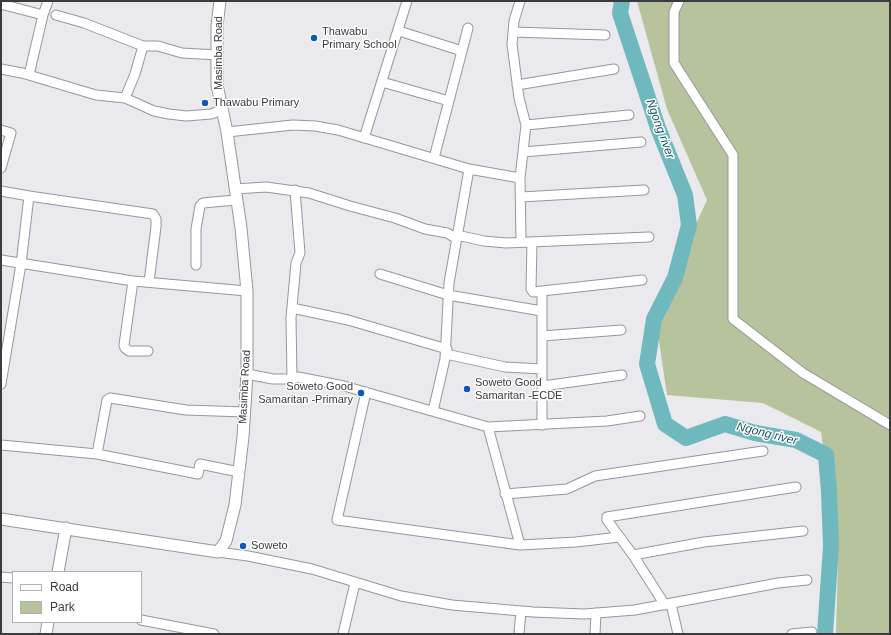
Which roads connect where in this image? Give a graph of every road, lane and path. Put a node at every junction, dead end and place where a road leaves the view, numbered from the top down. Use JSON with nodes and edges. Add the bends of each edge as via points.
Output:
{"nodes":[{"id":1,"x":48,"y":1,"type":"edge"},
{"id":2,"x":220,"y":1,"type":"edge"},
{"id":3,"x":408,"y":1,"type":"edge"},
{"id":4,"x":520,"y":1,"type":"edge"},
{"id":5,"x":678,"y":1,"type":"edge"},
{"id":6,"x":1,"y":4,"type":"edge"},
{"id":7,"x":43,"y":15,"type":"junction"},
{"id":8,"x":56,"y":15,"type":"dead end"},
{"id":9,"x":468,"y":28,"type":"dead end"},
{"id":10,"x":398,"y":31,"type":"junction"},
{"id":11,"x":513,"y":32,"type":"junction"},
{"id":12,"x":605,"y":35,"type":"dead end"},
{"id":13,"x":143,"y":46,"type":"junction"},
{"id":14,"x":462,"y":51,"type":"junction"},
{"id":15,"x":217,"y":55,"type":"junction"},
{"id":16,"x":1,"y":69,"type":"edge"},
{"id":17,"x":614,"y":69,"type":"dead end"},
{"id":18,"x":28,"y":75,"type":"junction"},
{"id":19,"x":382,"y":82,"type":"junction"},
{"id":20,"x":517,"y":85,"type":"junction"},
{"id":21,"x":125,"y":98,"type":"junction"},
{"id":22,"x":449,"y":101,"type":"junction"},
{"id":23,"x":222,"y":110,"type":"junction"},
{"id":24,"x":629,"y":116,"type":"dead end"},
{"id":25,"x":526,"y":125,"type":"junction"},
{"id":26,"x":1,"y":130,"type":"edge"},
{"id":27,"x":227,"y":132,"type":"junction"},
{"id":28,"x":364,"y":138,"type":"junction"},
{"id":29,"x":641,"y":142,"type":"dead end"},
{"id":30,"x":523,"y":152,"type":"junction"},
{"id":31,"x":434,"y":158,"type":"junction"},
{"id":32,"x":1,"y":168,"type":"edge"},
{"id":33,"x":468,"y":169,"type":"junction"},
{"id":34,"x":520,"y":178,"type":"junction"},
{"id":35,"x":235,"y":189,"type":"junction"},
{"id":36,"x":295,"y":190,"type":"junction"},
{"id":37,"x":644,"y":190,"type":"dead end"},
{"id":38,"x":1,"y":191,"type":"edge"},
{"id":39,"x":29,"y":196,"type":"junction"},
{"id":40,"x":521,"y":198,"type":"junction"},
{"id":41,"x":236,"y":200,"type":"junction"},
{"id":42,"x":649,"y":237,"type":"dead end"},
{"id":43,"x":457,"y":239,"type":"junction"},
{"id":44,"x":521,"y":242,"type":"junction"},
{"id":45,"x":532,"y":242,"type":"junction"},
{"id":46,"x":1,"y":260,"type":"edge"},
{"id":47,"x":21,"y":264,"type":"junction"},
{"id":48,"x":196,"y":265,"type":"dead end"},
{"id":49,"x":380,"y":274,"type":"dead end"},
{"id":50,"x":642,"y":280,"type":"dead end"},
{"id":51,"x":133,"y":281,"type":"junction"},
{"id":52,"x":149,"y":282,"type":"junction"},
{"id":53,"x":247,"y":291,"type":"junction"},
{"id":54,"x":542,"y":291,"type":"junction"},
{"id":55,"x":448,"y":295,"type":"junction"},
{"id":56,"x":292,"y":308,"type":"junction"},
{"id":57,"x":542,"y":311,"type":"junction"},
{"id":58,"x":621,"y":330,"type":"dead end"},
{"id":59,"x":542,"y":336,"type":"junction"},
{"id":60,"x":148,"y":351,"type":"dead end"},
{"id":61,"x":446,"y":352,"type":"junction"},
{"id":62,"x":542,"y":369,"type":"junction"},
{"id":63,"x":247,"y":374,"type":"junction"},
{"id":64,"x":622,"y":375,"type":"dead end"},
{"id":65,"x":292,"y":379,"type":"junction"},
{"id":66,"x":1,"y":384,"type":"edge"},
{"id":67,"x":543,"y":386,"type":"junction"},
{"id":68,"x":366,"y":392,"type":"junction"},
{"id":69,"x":433,"y":411,"type":"junction"},
{"id":70,"x":244,"y":412,"type":"junction"},
{"id":71,"x":640,"y":416,"type":"dead end"},
{"id":72,"x":542,"y":425,"type":"junction"},
{"id":73,"x":890,"y":425,"type":"edge"},
{"id":74,"x":488,"y":427,"type":"junction"},
{"id":75,"x":1,"y":445,"type":"edge"},
{"id":76,"x":763,"y":451,"type":"dead end"},
{"id":77,"x":97,"y":454,"type":"junction"},
{"id":78,"x":240,"y":472,"type":"junction"},
{"id":79,"x":796,"y":487,"type":"dead end"},
{"id":80,"x":505,"y":494,"type":"junction"},
{"id":81,"x":1,"y":519,"type":"edge"},
{"id":82,"x":66,"y":528,"type":"junction"},
{"id":83,"x":803,"y":531,"type":"dead end"},
{"id":84,"x":620,"y":537,"type":"junction"},
{"id":85,"x":520,"y":545,"type":"junction"},
{"id":86,"x":218,"y":552,"type":"junction"},
{"id":87,"x":633,"y":555,"type":"junction"},
{"id":88,"x":58,"y":571,"type":"edge"},
{"id":89,"x":1,"y":577,"type":"edge"},
{"id":90,"x":12,"y":578,"type":"edge"},
{"id":91,"x":807,"y":580,"type":"dead end"},
{"id":92,"x":355,"y":583,"type":"junction"},
{"id":93,"x":668,"y":604,"type":"junction"},
{"id":94,"x":521,"y":611,"type":"junction"},
{"id":95,"x":596,"y":613,"type":"junction"},
{"id":96,"x":142,"y":620,"type":"edge"},
{"id":97,"x":48,"y":623,"type":"edge"},
{"id":98,"x":176,"y":630,"type":"edge"},
{"id":99,"x":812,"y":632,"type":"dead end"},
{"id":100,"x":46,"y":634,"type":"edge"},
{"id":101,"x":214,"y":634,"type":"edge"},
{"id":102,"x":343,"y":634,"type":"edge"},
{"id":103,"x":519,"y":634,"type":"edge"},
{"id":104,"x":595,"y":634,"type":"edge"},
{"id":105,"x":678,"y":634,"type":"edge"},
{"id":106,"x":792,"y":634,"type":"edge"}],
"edges":[{"from":1,"to":7,"type":"street"},
{"from":2,"to":15,"type":"street","name":"Masimba Road"},
{"from":3,"to":10,"type":"street"},
{"from":4,"to":11,"type":"street"},
{"from":5,"to":73,"type":"street","via":[[674,12],[674,63],[734,155],[733,319],[803,373]]},
{"from":6,"to":7,"type":"street"},
{"from":7,"to":18,"type":"street"},
{"from":8,"to":13,"type":"street","via":[[91,25]]},
{"from":9,"to":14,"type":"street"},
{"from":10,"to":14,"type":"street"},
{"from":10,"to":19,"type":"street"},
{"from":11,"to":12,"type":"street"},
{"from":11,"to":20,"type":"street"},
{"from":13,"to":15,"type":"street"},
{"from":13,"to":21,"type":"street"},
{"from":14,"to":22,"type":"street"},
{"from":15,"to":23,"type":"street","name":"Masimba Road","via":[[217,85]]},
{"from":16,"to":18,"type":"street"},
{"from":17,"to":20,"type":"street"},
{"from":18,"to":21,"type":"street","via":[[96,95]]},
{"from":19,"to":22,"type":"street"},
{"from":19,"to":28,"type":"street"},
{"from":20,"to":25,"type":"street"},
{"from":21,"to":23,"type":"street","via":[[154,111],[169,114],[186,116],[211,114]]},
{"from":22,"to":31,"type":"street"},
{"from":23,"to":27,"type":"street","name":"Masimba Road"},
{"from":24,"to":25,"type":"street"},
{"from":25,"to":30,"type":"street"},
{"from":26,"to":32,"type":"street","via":[[10,133]]},
{"from":27,"to":28,"type":"street","via":[[300,126],[338,130]]},
{"from":27,"to":35,"type":"street","name":"Masimba Road"},
{"from":28,"to":31,"type":"street"},
{"from":29,"to":30,"type":"street"},
{"from":30,"to":34,"type":"street"},
{"from":31,"to":33,"type":"street"},
{"from":33,"to":34,"type":"street"},
{"from":33,"to":43,"type":"street"},
{"from":34,"to":40,"type":"street"},
{"from":35,"to":36,"type":"street","via":[[266,187]]},
{"from":35,"to":41,"type":"street","name":"Masimba Road"},
{"from":36,"to":43,"type":"street","via":[[425,229],[447,233]]},
{"from":36,"to":56,"type":"street","via":[[300,253],[296,263]]},
{"from":37,"to":40,"type":"street"},
{"from":38,"to":39,"type":"street"},
{"from":39,"to":47,"type":"street"},
{"from":39,"to":52,"type":"street","via":[[153,214],[156,227]]},
{"from":40,"to":44,"type":"street"},
{"from":41,"to":48,"type":"street","via":[[208,202],[200,206],[196,229]]},
{"from":41,"to":53,"type":"street","name":"Masimba Road"},
{"from":42,"to":45,"type":"street"},
{"from":43,"to":44,"type":"street","via":[[461,236],[484,241]]},
{"from":43,"to":55,"type":"street"},
{"from":44,"to":45,"type":"street"},
{"from":45,"to":54,"type":"street","via":[[531,289],[532,292]]},
{"from":46,"to":47,"type":"street"},
{"from":47,"to":51,"type":"street"},
{"from":47,"to":66,"type":"street"},
{"from":49,"to":55,"type":"street"},
{"from":50,"to":54,"type":"street"},
{"from":51,"to":52,"type":"street"},
{"from":51,"to":60,"type":"street","via":[[124,345],[129,351]]},
{"from":52,"to":53,"type":"street"},
{"from":53,"to":63,"type":"street","name":"Masimba Road"},
{"from":54,"to":57,"type":"street"},
{"from":55,"to":57,"type":"street"},
{"from":55,"to":61,"type":"street"},
{"from":56,"to":61,"type":"street","via":[[354,322]]},
{"from":56,"to":65,"type":"street"},
{"from":57,"to":59,"type":"street"},
{"from":58,"to":59,"type":"street"},
{"from":59,"to":62,"type":"street"},
{"from":61,"to":62,"type":"street","via":[[478,363]]},
{"from":61,"to":69,"type":"street"},
{"from":62,"to":67,"type":"street"},
{"from":63,"to":65,"type":"street","via":[[273,379]]},
{"from":63,"to":70,"type":"street","name":"Masimba Road"},
{"from":64,"to":67,"type":"street"},
{"from":65,"to":68,"type":"street","via":[[304,378]]},
{"from":67,"to":72,"type":"street"},
{"from":68,"to":69,"type":"street"},
{"from":68,"to":85,"type":"street","via":[[337,520]]},
{"from":69,"to":74,"type":"street"},
{"from":70,"to":77,"type":"street","via":[[186,410],[108,398]]},
{"from":70,"to":78,"type":"street","name":"Masimba Road"},
{"from":71,"to":72,"type":"street"},
{"from":72,"to":74,"type":"street"},
{"from":74,"to":80,"type":"street"},
{"from":75,"to":77,"type":"street"},
{"from":76,"to":80,"type":"street","via":[[595,476],[567,489]]},
{"from":77,"to":78,"type":"street","via":[[198,474],[200,464]]},
{"from":78,"to":86,"type":"street","name":"Masimba Road","via":[[226,541]]},
{"from":79,"to":84,"type":"street","via":[[608,516],[607,520]]},
{"from":80,"to":85,"type":"street"},
{"from":81,"to":82,"type":"street"},
{"from":82,"to":86,"type":"street"},
{"from":82,"to":88,"type":"street"},
{"from":83,"to":87,"type":"street","via":[[704,542]]},
{"from":84,"to":85,"type":"street"},
{"from":84,"to":87,"type":"street"},
{"from":86,"to":92,"type":"street","via":[[312,569]]},
{"from":87,"to":93,"type":"street"},
{"from":89,"to":90,"type":"street"},
{"from":91,"to":93,"type":"street","via":[[778,582]]},
{"from":92,"to":94,"type":"street","via":[[431,602]]},
{"from":92,"to":102,"type":"street"},
{"from":93,"to":95,"type":"street"},
{"from":93,"to":105,"type":"street"},
{"from":94,"to":95,"type":"street"},
{"from":94,"to":103,"type":"street"},
{"from":95,"to":104,"type":"street"},
{"from":96,"to":98,"type":"street"},
{"from":97,"to":100,"type":"street"},
{"from":98,"to":101,"type":"street"},
{"from":99,"to":106,"type":"street"}]}
